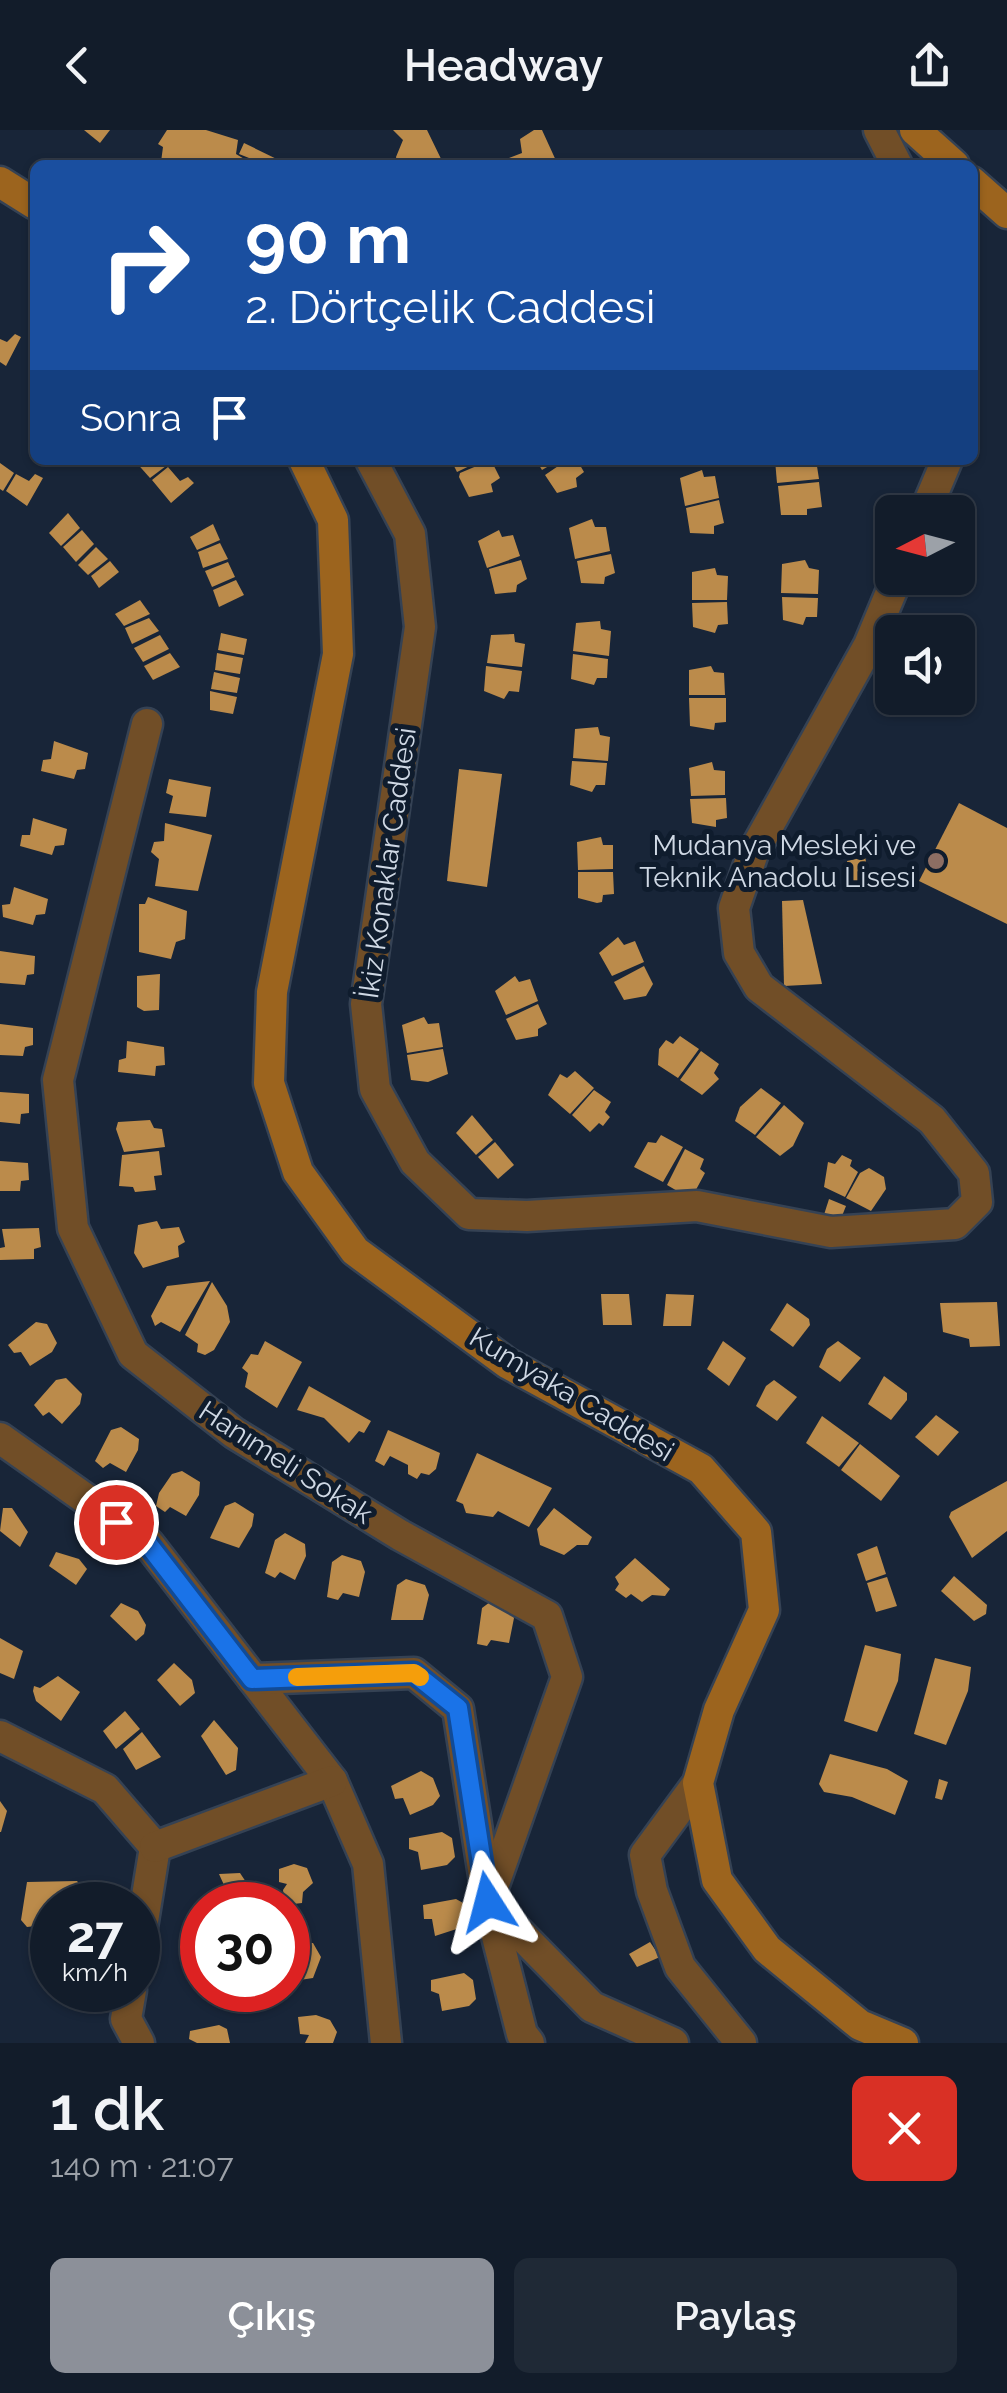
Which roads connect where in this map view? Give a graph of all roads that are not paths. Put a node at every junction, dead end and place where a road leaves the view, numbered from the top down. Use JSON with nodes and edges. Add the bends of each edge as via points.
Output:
{"nodes":[{"id":1,"x":878,"y":130,"type":"edge"},
{"id":2,"x":915,"y":130,"type":"edge"},
{"id":3,"x":894,"y":160,"type":"edge"},
{"id":4,"x":948,"y":160,"type":"edge"},
{"id":5,"x":0,"y":182,"type":"edge"},
{"id":6,"x":978,"y":187,"type":"edge"},
{"id":7,"x":30,"y":201,"type":"edge"},
{"id":8,"x":1007,"y":213,"type":"edge"},
{"id":9,"x":306,"y":465,"type":"edge"},
{"id":10,"x":375,"y":465,"type":"edge"},
{"id":11,"x":944,"y":465,"type":"edge"},
{"id":12,"x":932,"y":495,"type":"edge"},
{"id":13,"x":891,"y":595,"type":"edge"},
{"id":14,"x":147,"y":724,"type":"dead end"},
{"id":15,"x":0,"y":1438,"type":"edge"},
{"id":16,"x":252,"y":1679,"type":"junction"},
{"id":17,"x":0,"y":1736,"type":"edge"},
{"id":18,"x":332,"y":1781,"type":"junction"},
{"id":19,"x":698,"y":1784,"type":"junction"},
{"id":20,"x":155,"y":1847,"type":"junction"},
{"id":21,"x":149,"y":1882,"type":"edge"},
{"id":22,"x":488,"y":1902,"type":"junction"},
{"id":23,"x":127,"y":2012,"type":"edge"},
{"id":24,"x":139,"y":2043,"type":"edge"},
{"id":25,"x":386,"y":2043,"type":"edge"},
{"id":26,"x":530,"y":2043,"type":"edge"},
{"id":27,"x":673,"y":2043,"type":"edge"},
{"id":28,"x":741,"y":2043,"type":"edge"},
{"id":29,"x":902,"y":2043,"type":"edge"}],
"edges":[{"from":1,"to":3,"type":"street"},
{"from":2,"to":4,"type":"main road"},
{"from":5,"to":7,"type":"main road"},
{"from":6,"to":8,"type":"main road"},
{"from":9,"to":19,"type":"main road","name":"Kumyaka Caddesi","via":[[333,520],[338,654],[272,992],[269,1083],[298,1172],[355,1251],[506,1362],[700,1469],[756,1532],[764,1610],[719,1710]]},
{"from":10,"to":13,"type":"street","name":"İkiz Konaklar Caddesi","via":[[410,534],[420,627],[366,1004],[375,1089],[415,1162],[469,1214],[697,1206],[831,1232],[955,1224],[977,1202],[974,1173],[932,1120],[759,987],[739,953],[734,908],[753,853]]},
{"from":11,"to":12,"type":"street"},
{"from":14,"to":22,"type":"street","name":"Hanımeli Sokak","via":[[58,1080],[73,1228],[133,1354],[234,1433],[547,1616],[567,1677]]},
{"from":15,"to":16,"type":"street","via":[[148,1544]]},
{"from":16,"to":18,"type":"street"},
{"from":16,"to":22,"type":"street","via":[[414,1673],[458,1708]]},
{"from":17,"to":20,"type":"street","via":[[105,1788]]},
{"from":18,"to":20,"type":"street"},
{"from":18,"to":25,"type":"street","via":[[368,1864]]},
{"from":19,"to":28,"type":"street","via":[[645,1855],[680,1967]]},
{"from":19,"to":29,"type":"main road","name":"Kumyaka Caddesi","via":[[717,1880],[767,1950],[860,2025]]},
{"from":20,"to":21,"type":"street"},
{"from":22,"to":26,"type":"street","via":[[522,2034]]},
{"from":22,"to":27,"type":"street","via":[[592,2007]]},
{"from":23,"to":24,"type":"street"}]}
